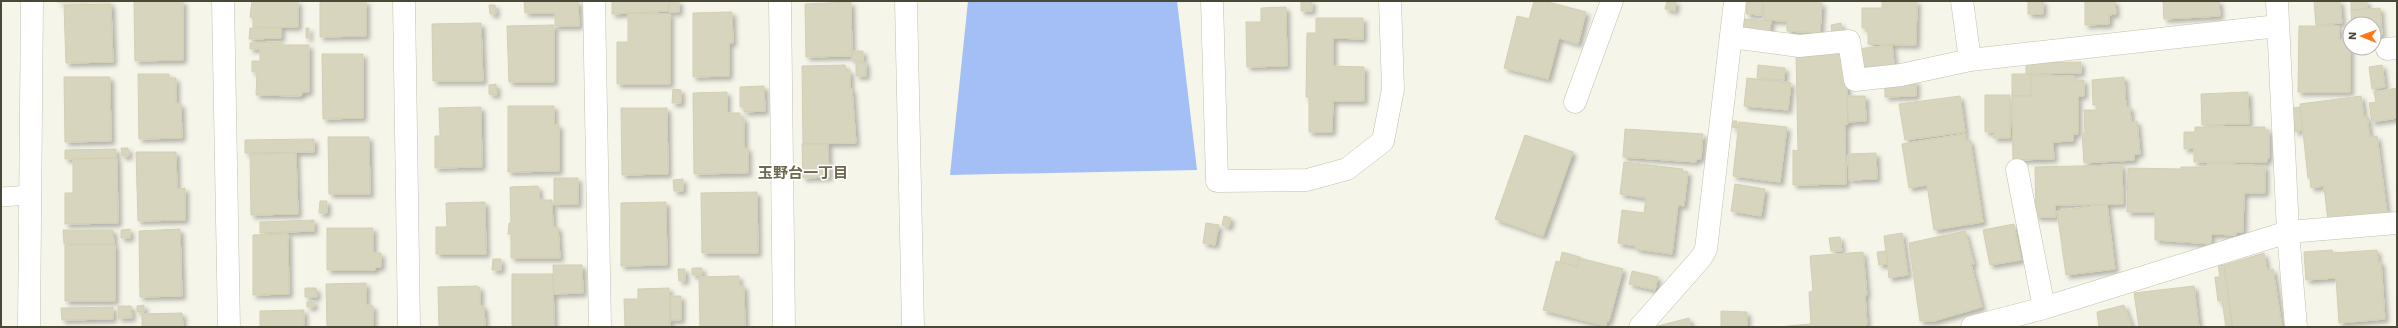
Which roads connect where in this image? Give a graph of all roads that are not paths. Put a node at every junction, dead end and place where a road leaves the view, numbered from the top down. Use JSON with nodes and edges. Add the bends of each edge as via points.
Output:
{"nodes":[{"id":1,"x":32,"y":1,"type":"edge"},
{"id":2,"x":223,"y":1,"type":"edge"},
{"id":3,"x":404,"y":1,"type":"edge"},
{"id":4,"x":594,"y":1,"type":"edge"},
{"id":5,"x":780,"y":1,"type":"edge"},
{"id":6,"x":906,"y":1,"type":"edge"},
{"id":7,"x":1212,"y":1,"type":"edge"},
{"id":8,"x":1390,"y":1,"type":"edge"},
{"id":9,"x":1612,"y":1,"type":"edge"},
{"id":10,"x":1735,"y":1,"type":"edge"},
{"id":11,"x":1962,"y":1,"type":"edge"},
{"id":12,"x":2277,"y":1,"type":"edge"},
{"id":13,"x":2278,"y":26,"type":"junction"},
{"id":14,"x":1731,"y":37,"type":"junction"},
{"id":15,"x":1970,"y":60,"type":"junction"},
{"id":16,"x":1576,"y":102,"type":"dead end"},
{"id":17,"x":2017,"y":170,"type":"dead end"},
{"id":18,"x":30,"y":195,"type":"junction"},
{"id":19,"x":1,"y":197,"type":"edge"},
{"id":20,"x":2397,"y":223,"type":"edge"},
{"id":21,"x":2288,"y":232,"type":"junction"},
{"id":22,"x":2044,"y":308,"type":"junction"},
{"id":23,"x":29,"y":327,"type":"edge"},
{"id":24,"x":229,"y":327,"type":"edge"},
{"id":25,"x":409,"y":327,"type":"edge"},
{"id":26,"x":600,"y":327,"type":"edge"},
{"id":27,"x":784,"y":327,"type":"edge"},
{"id":28,"x":913,"y":327,"type":"edge"},
{"id":29,"x":1640,"y":327,"type":"edge"},
{"id":30,"x":1972,"y":327,"type":"edge"},
{"id":31,"x":2296,"y":327,"type":"edge"}],
"edges":[{"from":1,"to":18,"type":"street"},
{"from":2,"to":24,"type":"street"},
{"from":3,"to":25,"type":"street"},
{"from":4,"to":26,"type":"street"},
{"from":5,"to":27,"type":"street"},
{"from":6,"to":28,"type":"street"},
{"from":7,"to":8,"type":"street","via":[[1217,181],[1307,180],[1347,169],[1383,141],[1393,89]]},
{"from":9,"to":16,"type":"street"},
{"from":10,"to":14,"type":"street"},
{"from":11,"to":15,"type":"street"},
{"from":12,"to":13,"type":"street"},
{"from":13,"to":15,"type":"street"},
{"from":13,"to":21,"type":"street"},
{"from":14,"to":15,"type":"street","via":[[1799,46],[1849,41],[1855,80],[1900,75]]},
{"from":14,"to":29,"type":"street","via":[[1706,249]]},
{"from":17,"to":22,"type":"street"},
{"from":18,"to":19,"type":"lane"},
{"from":18,"to":23,"type":"street"},
{"from":20,"to":21,"type":"street"},
{"from":21,"to":22,"type":"street"},
{"from":21,"to":31,"type":"street"},
{"from":22,"to":30,"type":"street"}]}
